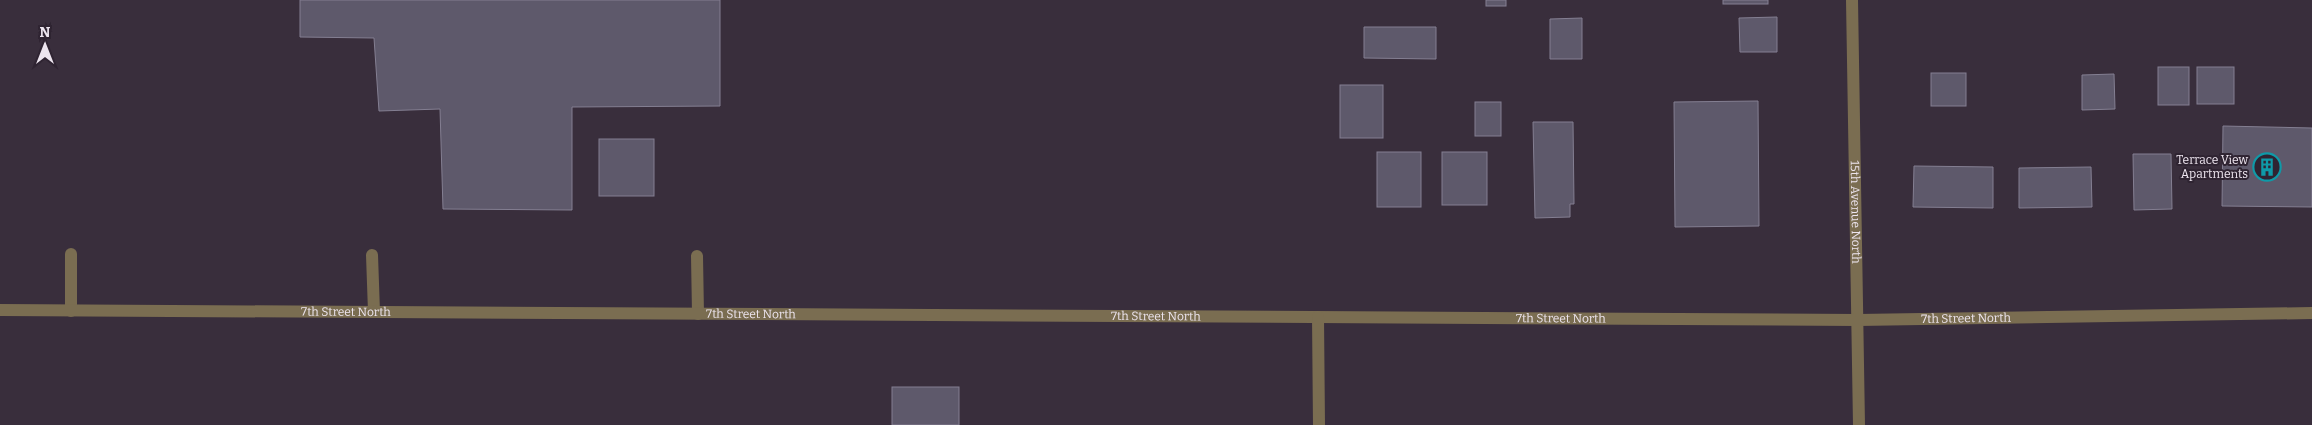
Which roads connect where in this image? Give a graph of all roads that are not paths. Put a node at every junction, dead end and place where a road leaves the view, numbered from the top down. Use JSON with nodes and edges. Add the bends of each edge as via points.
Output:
{"nodes":[{"id":1,"x":1852,"y":0,"type":"edge"},
{"id":2,"x":71,"y":254,"type":"dead end"},
{"id":3,"x":372,"y":255,"type":"dead end"},
{"id":4,"x":698,"y":256,"type":"dead end"},
{"id":5,"x":0,"y":310,"type":"edge"},
{"id":6,"x":71,"y":310,"type":"junction"},
{"id":7,"x":374,"y":312,"type":"junction"},
{"id":8,"x":2312,"y":313,"type":"edge"},
{"id":9,"x":698,"y":314,"type":"junction"},
{"id":10,"x":1318,"y":317,"type":"junction"},
{"id":11,"x":1858,"y":320,"type":"junction"},
{"id":12,"x":1319,"y":425,"type":"edge"},
{"id":13,"x":1859,"y":425,"type":"edge"}],
"edges":[{"from":1,"to":11,"type":"street","name":"15th Avenue North"},
{"from":2,"to":6,"type":"street"},
{"from":3,"to":7,"type":"street"},
{"from":4,"to":9,"type":"street"},
{"from":5,"to":6,"type":"street","name":"7th Street North"},
{"from":6,"to":7,"type":"street","name":"7th Street North"},
{"from":7,"to":9,"type":"street","name":"7th Street North"},
{"from":8,"to":11,"type":"street","name":"7th Street North"},
{"from":9,"to":10,"type":"street","name":"7th Street North"},
{"from":10,"to":11,"type":"street","name":"7th Street North"},
{"from":10,"to":12,"type":"street"},
{"from":11,"to":13,"type":"street","name":"15th Avenue North"}]}
